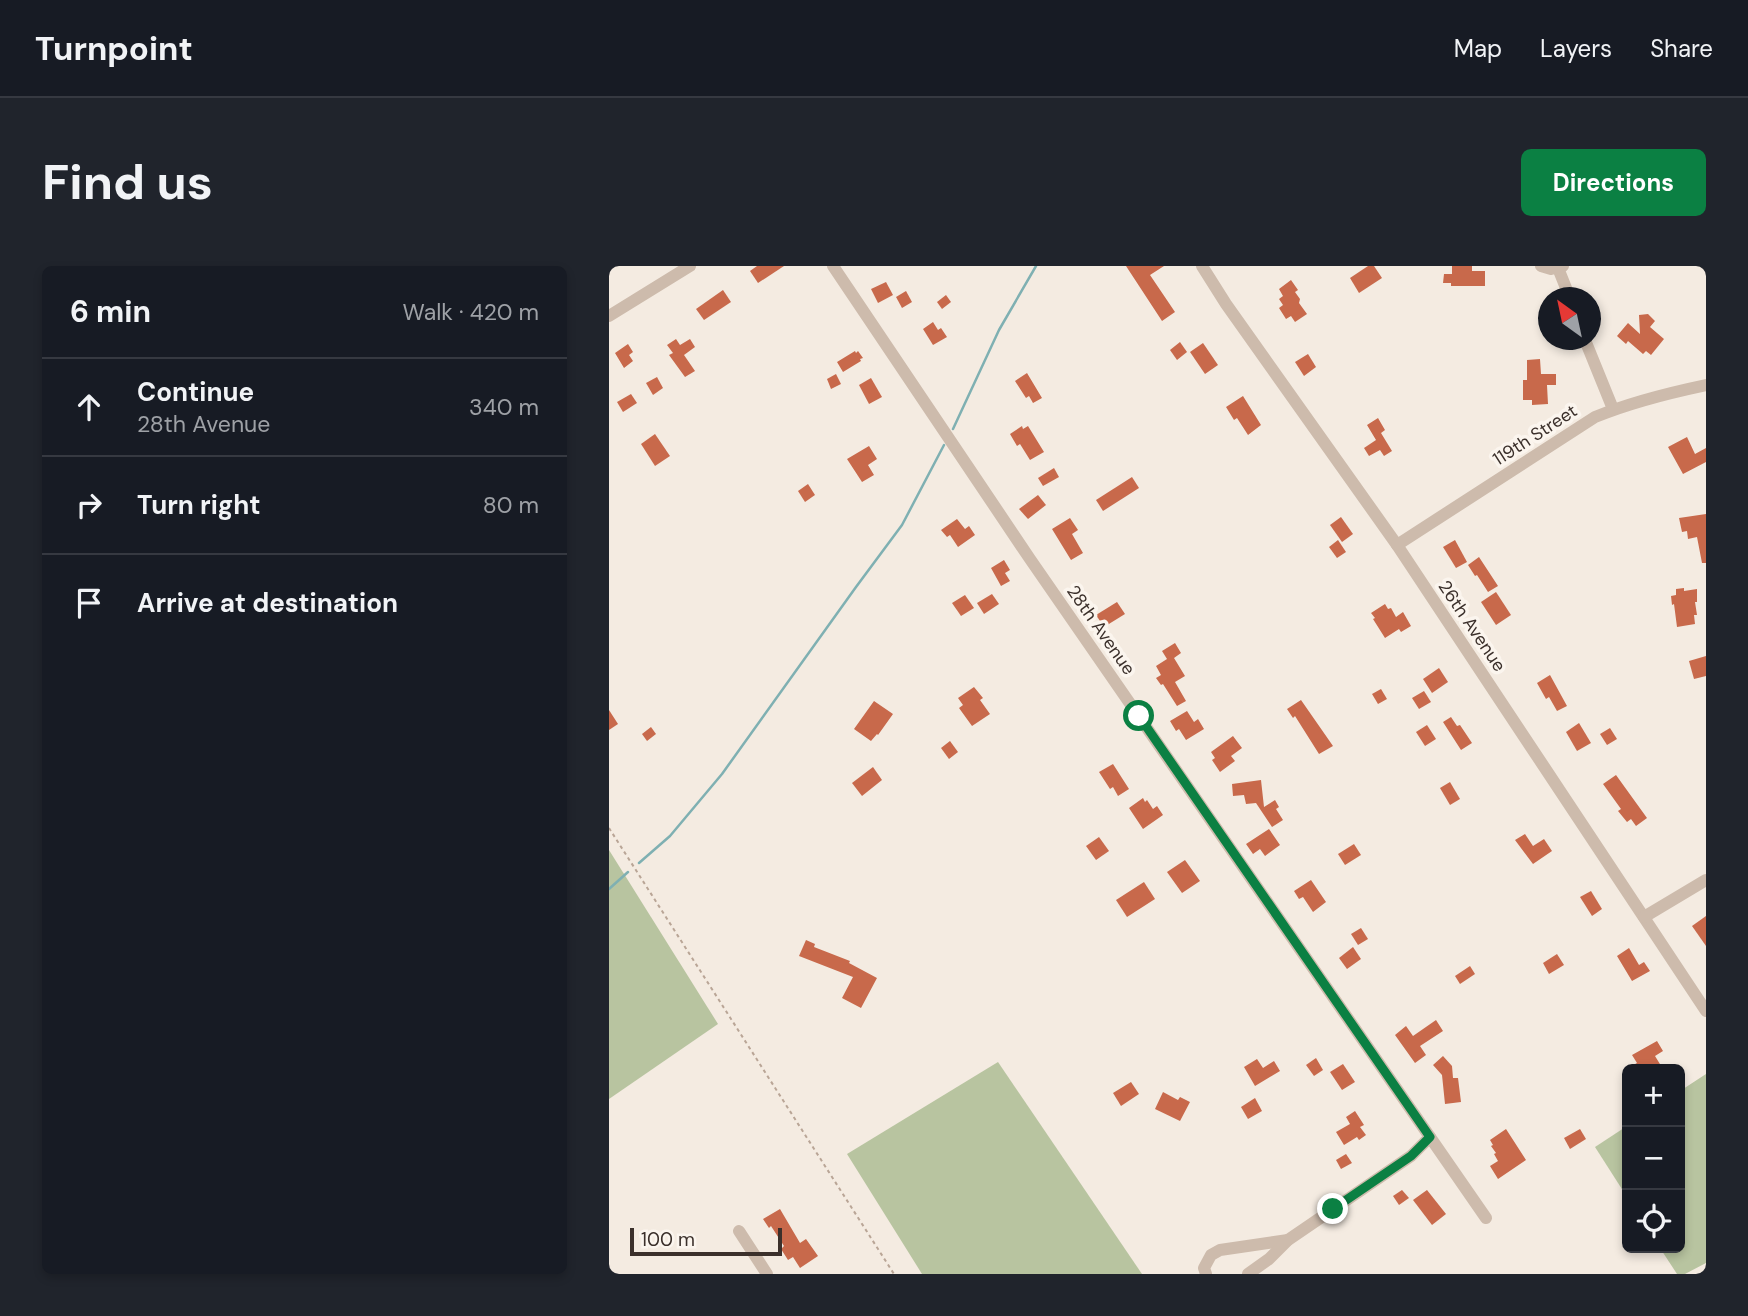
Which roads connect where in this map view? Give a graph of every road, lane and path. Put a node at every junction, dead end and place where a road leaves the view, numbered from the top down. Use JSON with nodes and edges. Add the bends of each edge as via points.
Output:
{"nodes":[{"id":1,"x":689,"y":266,"type":"edge"},
{"id":2,"x":832,"y":266,"type":"edge"},
{"id":3,"x":1202,"y":266,"type":"edge"},
{"id":4,"x":1541,"y":266,"type":"edge"},
{"id":5,"x":1561,"y":267,"type":"edge"},
{"id":6,"x":1567,"y":287,"type":"edge"},
{"id":7,"x":609,"y":316,"type":"edge"},
{"id":8,"x":1589,"y":350,"type":"edge"},
{"id":9,"x":1706,"y":385,"type":"edge"},
{"id":10,"x":1613,"y":409,"type":"junction"},
{"id":11,"x":1397,"y":545,"type":"junction"},
{"id":12,"x":609,"y":828,"type":"edge"},
{"id":13,"x":1706,"y":880,"type":"edge"},
{"id":14,"x":1644,"y":917,"type":"junction"},
{"id":15,"x":1706,"y":1011,"type":"edge"},
{"id":16,"x":1430,"y":1137,"type":"junction"},
{"id":17,"x":1486,"y":1219,"type":"dead end"},
{"id":18,"x":739,"y":1231,"type":"dead end"},
{"id":19,"x":1288,"y":1240,"type":"junction"},
{"id":20,"x":767,"y":1274,"type":"edge"},
{"id":21,"x":894,"y":1274,"type":"edge"},
{"id":22,"x":1206,"y":1274,"type":"edge"},
{"id":23,"x":1248,"y":1274,"type":"edge"}],
"edges":[{"from":1,"to":7,"type":"street"},
{"from":2,"to":16,"type":"street","name":"28th Avenue"},
{"from":3,"to":11,"type":"street","name":"26th Avenue"},
{"from":4,"to":5,"type":"street"},
{"from":5,"to":6,"type":"street"},
{"from":8,"to":10,"type":"street"},
{"from":9,"to":10,"type":"street","name":"119th Street"},
{"from":10,"to":11,"type":"street","name":"119th Street"},
{"from":11,"to":14,"type":"street","name":"26th Avenue"},
{"from":12,"to":21,"type":"path"},
{"from":13,"to":14,"type":"street"},
{"from":14,"to":15,"type":"street","name":"26th Avenue"},
{"from":16,"to":17,"type":"street","name":"28th Avenue"},
{"from":16,"to":19,"type":"street","via":[[1411,1156]]},
{"from":18,"to":20,"type":"street"},
{"from":19,"to":22,"type":"street","via":[[1220,1250],[1211,1255]]},
{"from":19,"to":23,"type":"street"}]}
